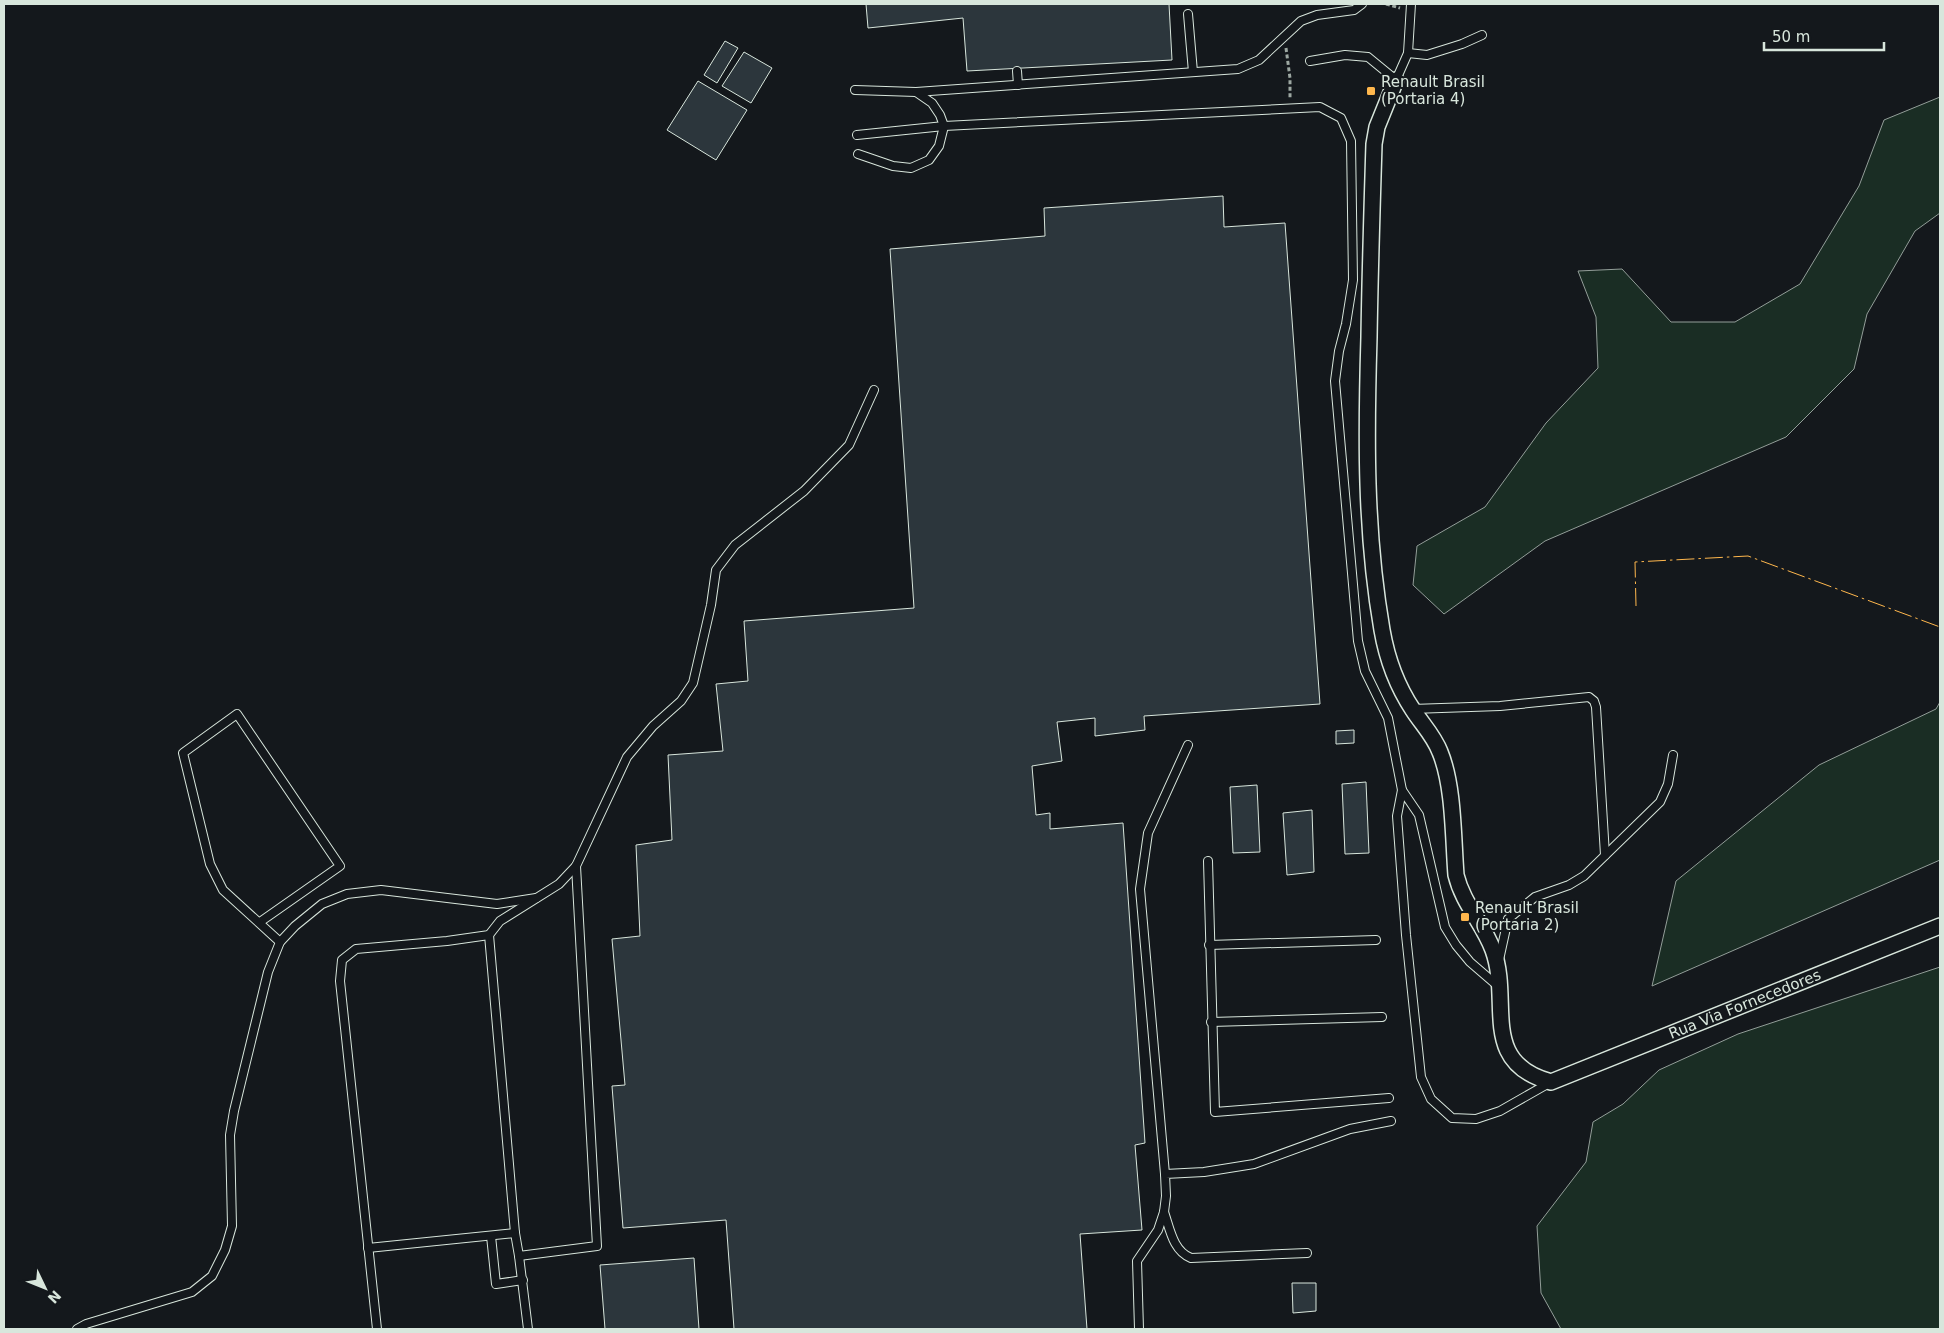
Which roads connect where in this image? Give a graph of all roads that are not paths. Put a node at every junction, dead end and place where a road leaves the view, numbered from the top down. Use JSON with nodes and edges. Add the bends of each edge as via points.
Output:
{"nodes":[{"id":1,"x":1362,"y":4,"type":"edge"},
{"id":2,"x":1411,"y":4,"type":"edge"},
{"id":3,"x":1188,"y":14,"type":"dead end"},
{"id":4,"x":1482,"y":35,"type":"dead end"},
{"id":5,"x":1408,"y":53,"type":"junction"},
{"id":6,"x":1310,"y":61,"type":"dead end"},
{"id":7,"x":1017,"y":71,"type":"dead end"},
{"id":8,"x":1193,"y":72,"type":"junction"},
{"id":9,"x":1396,"y":80,"type":"junction"},
{"id":10,"x":1018,"y":85,"type":"junction"},
{"id":11,"x":855,"y":90,"type":"dead end"},
{"id":12,"x":916,"y":92,"type":"junction"},
{"id":13,"x":944,"y":126,"type":"junction"},
{"id":14,"x":857,"y":134,"type":"dead end"},
{"id":15,"x":858,"y":154,"type":"dead end"},
{"id":16,"x":874,"y":390,"type":"dead end"},
{"id":17,"x":1412,"y":709,"type":"junction"},
{"id":18,"x":1188,"y":745,"type":"dead end"},
{"id":19,"x":1673,"y":755,"type":"dead end"},
{"id":20,"x":1402,"y":790,"type":"junction"},
{"id":21,"x":1605,"y":855,"type":"junction"},
{"id":22,"x":1208,"y":861,"type":"dead end"},
{"id":23,"x":576,"y":866,"type":"junction"},
{"id":24,"x":540,"y":897,"type":"junction"},
{"id":25,"x":260,"y":922,"type":"junction"},
{"id":26,"x":1940,"y":926,"type":"edge"},
{"id":27,"x":489,"y":935,"type":"junction"},
{"id":28,"x":1376,"y":940,"type":"dead end"},
{"id":29,"x":280,"y":942,"type":"junction"},
{"id":30,"x":1209,"y":946,"type":"junction"},
{"id":31,"x":1498,"y":965,"type":"junction"},
{"id":32,"x":1500,"y":987,"type":"junction"},
{"id":33,"x":1382,"y":1018,"type":"dead end"},
{"id":34,"x":1212,"y":1022,"type":"junction"},
{"id":35,"x":1550,"y":1082,"type":"junction"},
{"id":36,"x":1389,"y":1098,"type":"dead end"},
{"id":37,"x":1391,"y":1121,"type":"dead end"},
{"id":38,"x":1166,"y":1174,"type":"junction"},
{"id":39,"x":1164,"y":1212,"type":"junction"},
{"id":40,"x":515,"y":1233,"type":"junction"},
{"id":41,"x":491,"y":1236,"type":"junction"},
{"id":42,"x":368,"y":1248,"type":"junction"},
{"id":43,"x":1307,"y":1253,"type":"dead end"},
{"id":44,"x":519,"y":1256,"type":"junction"},
{"id":45,"x":522,"y":1280,"type":"junction"},
{"id":46,"x":77,"y":1329,"type":"edge"},
{"id":47,"x":377,"y":1329,"type":"edge"},
{"id":48,"x":528,"y":1329,"type":"edge"},
{"id":49,"x":1139,"y":1329,"type":"edge"}],
"edges":[{"from":1,"to":8,"type":"lane","via":[[1354,10],[1317,15],[1301,21],[1258,60],[1238,69]]},
{"from":2,"to":5,"type":"lane"},
{"from":3,"to":8,"type":"lane"},
{"from":4,"to":5,"type":"lane","via":[[1427,55]]},
{"from":5,"to":9,"type":"lane"},
{"from":6,"to":9,"type":"lane","via":[[1345,55],[1368,57]]},
{"from":7,"to":10,"type":"lane"},
{"from":8,"to":10,"type":"lane"},
{"from":9,"to":17,"type":"street","via":[[1377,127],[1374,144],[1366,470],[1371,540],[1386,654]]},
{"from":10,"to":12,"type":"lane"},
{"from":11,"to":12,"type":"lane"},
{"from":12,"to":13,"type":"lane","via":[[932,103]]},
{"from":13,"to":14,"type":"lane"},
{"from":13,"to":15,"type":"lane","via":[[939,146],[929,160],[911,168],[893,166]]},
{"from":13,"to":20,"type":"lane","via":[[1320,107],[1341,118],[1351,141],[1353,280],[1335,381],[1358,641],[1365,671],[1388,718]]},
{"from":16,"to":23,"type":"lane","via":[[849,445],[804,491],[735,545],[716,570],[693,683],[681,701],[653,726],[628,757]]},
{"from":17,"to":21,"type":"lane","via":[[1500,706],[1589,697],[1596,707]]},
{"from":17,"to":31,"type":"street","via":[[1440,750],[1448,784],[1459,887]]},
{"from":18,"to":38,"type":"lane","via":[[1148,833],[1140,889]]},
{"from":19,"to":21,"type":"lane","via":[[1668,784],[1660,802]]},
{"from":20,"to":32,"type":"lane","via":[[1419,815],[1445,927],[1470,962]]},
{"from":20,"to":35,"type":"lane","via":[[1398,816],[1406,935],[1421,1077],[1431,1100],[1452,1118],[1476,1119],[1500,1111]]},
{"from":21,"to":31,"type":"lane","via":[[1584,876],[1525,903],[1508,919]]},
{"from":22,"to":30,"type":"lane"},
{"from":23,"to":24,"type":"lane","via":[[559,884]]},
{"from":23,"to":44,"type":"lane","via":[[597,1246]]},
{"from":24,"to":27,"type":"lane","via":[[500,921]]},
{"from":24,"to":29,"type":"lane","via":[[497,904],[381,890],[347,894],[322,904]]},
{"from":25,"to":25,"type":"lane","via":[[340,866],[237,714],[183,753],[210,864],[223,890]]},
{"from":25,"to":29,"type":"lane"},
{"from":26,"to":35,"type":"street","name":"Rua Via Fornecedores"},
{"from":27,"to":40,"type":"lane"},
{"from":27,"to":42,"type":"lane","via":[[356,949],[342,960],[340,980]]},
{"from":28,"to":30,"type":"lane"},
{"from":29,"to":46,"type":"lane","via":[[268,972],[234,1111],[230,1135],[232,1226],[212,1276],[192,1292]]},
{"from":30,"to":34,"type":"lane"},
{"from":31,"to":32,"type":"street"},
{"from":32,"to":35,"type":"street","via":[[1504,1039],[1510,1056],[1521,1070]]},
{"from":33,"to":34,"type":"lane"},
{"from":34,"to":36,"type":"lane","via":[[1215,1112]]},
{"from":37,"to":38,"type":"lane","via":[[1350,1129],[1254,1164]]},
{"from":38,"to":39,"type":"lane"},
{"from":39,"to":43,"type":"lane","via":[[1176,1246],[1183,1255],[1191,1258]]},
{"from":39,"to":49,"type":"lane","via":[[1158,1230],[1138,1261]]},
{"from":40,"to":41,"type":"lane"},
{"from":40,"to":44,"type":"lane"},
{"from":41,"to":42,"type":"lane"},
{"from":41,"to":45,"type":"lane","via":[[496,1284]]},
{"from":42,"to":47,"type":"lane"},
{"from":44,"to":45,"type":"lane"},
{"from":45,"to":48,"type":"lane"}]}
